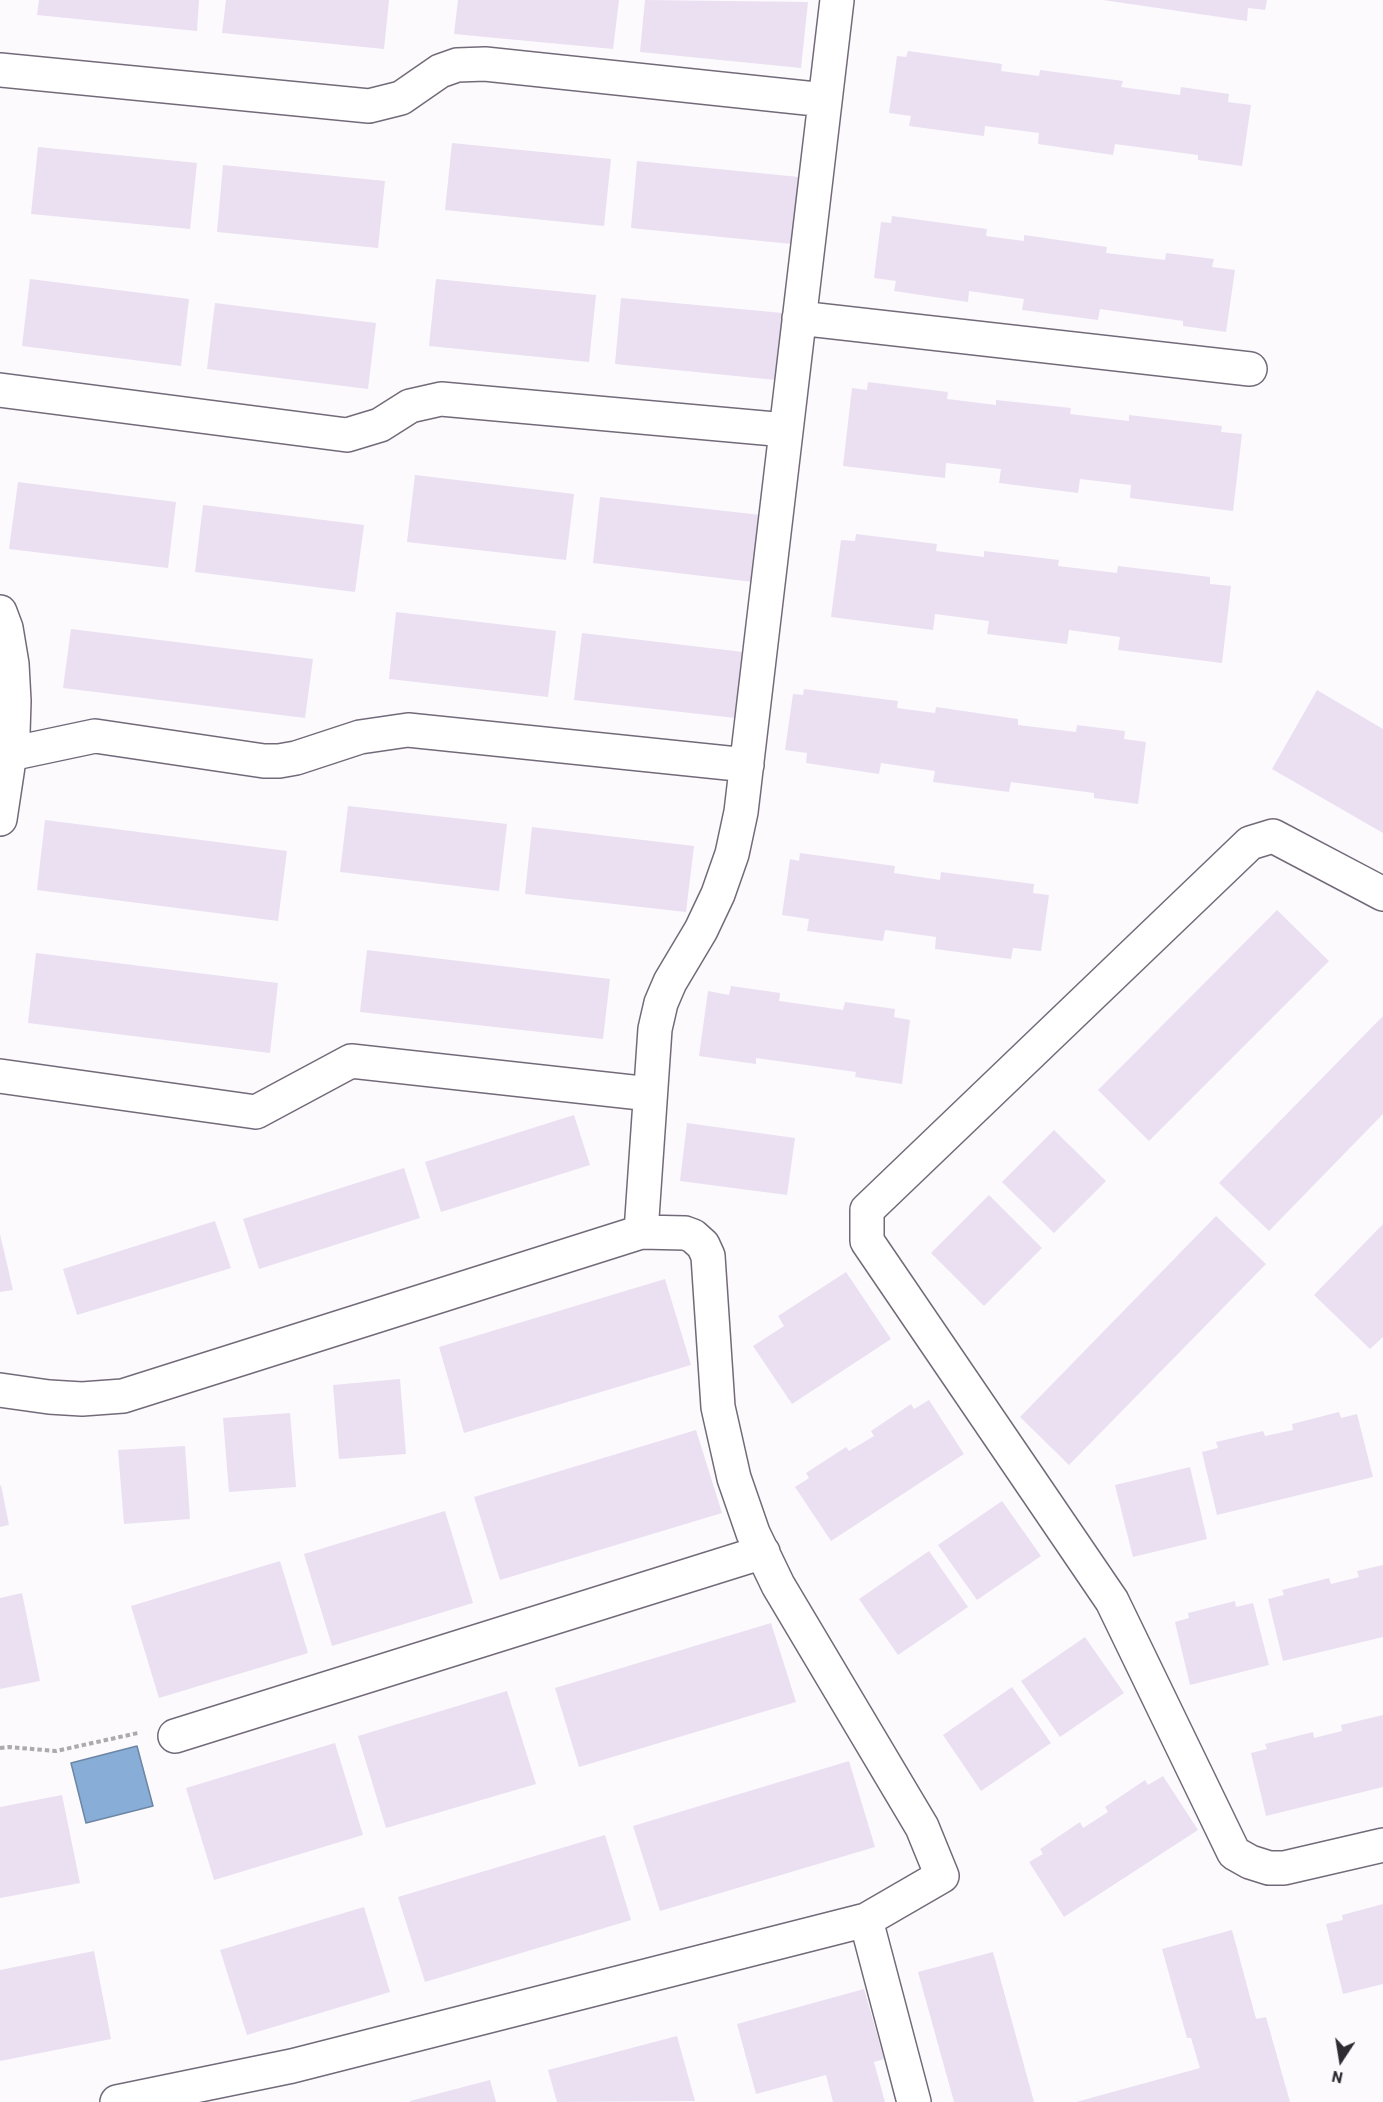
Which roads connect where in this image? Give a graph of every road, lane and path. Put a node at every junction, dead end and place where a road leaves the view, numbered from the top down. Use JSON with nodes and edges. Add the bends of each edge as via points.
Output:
{"nodes":[{"id":1,"x":837,"y":0,"type":"edge"},
{"id":2,"x":0,"y":70,"type":"edge"},
{"id":3,"x":825,"y":100,"type":"junction"},
{"id":4,"x":799,"y":318,"type":"junction"},
{"id":5,"x":1250,"y":369,"type":"dead end"},
{"id":6,"x":0,"y":390,"type":"edge"},
{"id":7,"x":786,"y":430,"type":"junction"},
{"id":8,"x":0,"y":612,"type":"edge"},
{"id":9,"x":10,"y":754,"type":"junction"},
{"id":10,"x":747,"y":765,"type":"junction"},
{"id":11,"x":0,"y":819,"type":"edge"},
{"id":12,"x":1383,"y":894,"type":"edge"},
{"id":13,"x":0,"y":1076,"type":"edge"},
{"id":14,"x":650,"y":1094,"type":"junction"},
{"id":15,"x":641,"y":1232,"type":"junction"},
{"id":16,"x":0,"y":1390,"type":"edge"},
{"id":17,"x":763,"y":1552,"type":"junction"},
{"id":18,"x":175,"y":1736,"type":"joint"},
{"id":19,"x":0,"y":1748,"type":"edge"},
{"id":20,"x":1383,"y":1845,"type":"edge"},
{"id":21,"x":867,"y":1920,"type":"junction"},
{"id":22,"x":229,"y":2091,"type":"edge"},
{"id":23,"x":164,"y":2097,"type":"edge"},
{"id":24,"x":117,"y":2102,"type":"edge"},
{"id":25,"x":914,"y":2102,"type":"edge"}],
"edges":[{"from":1,"to":3,"type":"lane"},
{"from":2,"to":3,"type":"lane","via":[[369,106],[401,98],[457,65],[485,64]]},
{"from":3,"to":4,"type":"lane"},
{"from":4,"to":5,"type":"lane"},
{"from":4,"to":7,"type":"lane"},
{"from":6,"to":7,"type":"lane","via":[[347,435],[380,425],[410,406],[441,399]]},
{"from":7,"to":10,"type":"lane"},
{"from":8,"to":9,"type":"lane","via":[[12,664],[14,733]]},
{"from":9,"to":10,"type":"lane","via":[[95,736],[279,761],[360,737],[408,730]]},
{"from":9,"to":11,"type":"lane"},
{"from":10,"to":14,"type":"lane","via":[[739,823],[718,894],[661,1003]]},
{"from":12,"to":20,"type":"lane","via":[[1273,836],[1250,843],[867,1210],[867,1240],[1112,1601],[1234,1853],[1269,1868],[1284,1868]]},
{"from":13,"to":14,"type":"lane","via":[[256,1112],[351,1061]]},
{"from":14,"to":15,"type":"lane"},
{"from":15,"to":16,"type":"lane","via":[[123,1396],[71,1398]]},
{"from":15,"to":17,"type":"lane","via":[[685,1233],[703,1245],[708,1256],[718,1407],[734,1478]]},
{"from":17,"to":18,"type":"lane"},
{"from":17,"to":21,"type":"lane","via":[[778,1585],[922,1827],[942,1876]]},
{"from":18,"to":19,"type":"path","via":[[138,1732],[56,1751]]},
{"from":21,"to":22,"type":"lane","via":[[292,2066]]},
{"from":21,"to":25,"type":"lane"},
{"from":22,"to":23,"type":"lane"},
{"from":23,"to":24,"type":"lane"}]}
